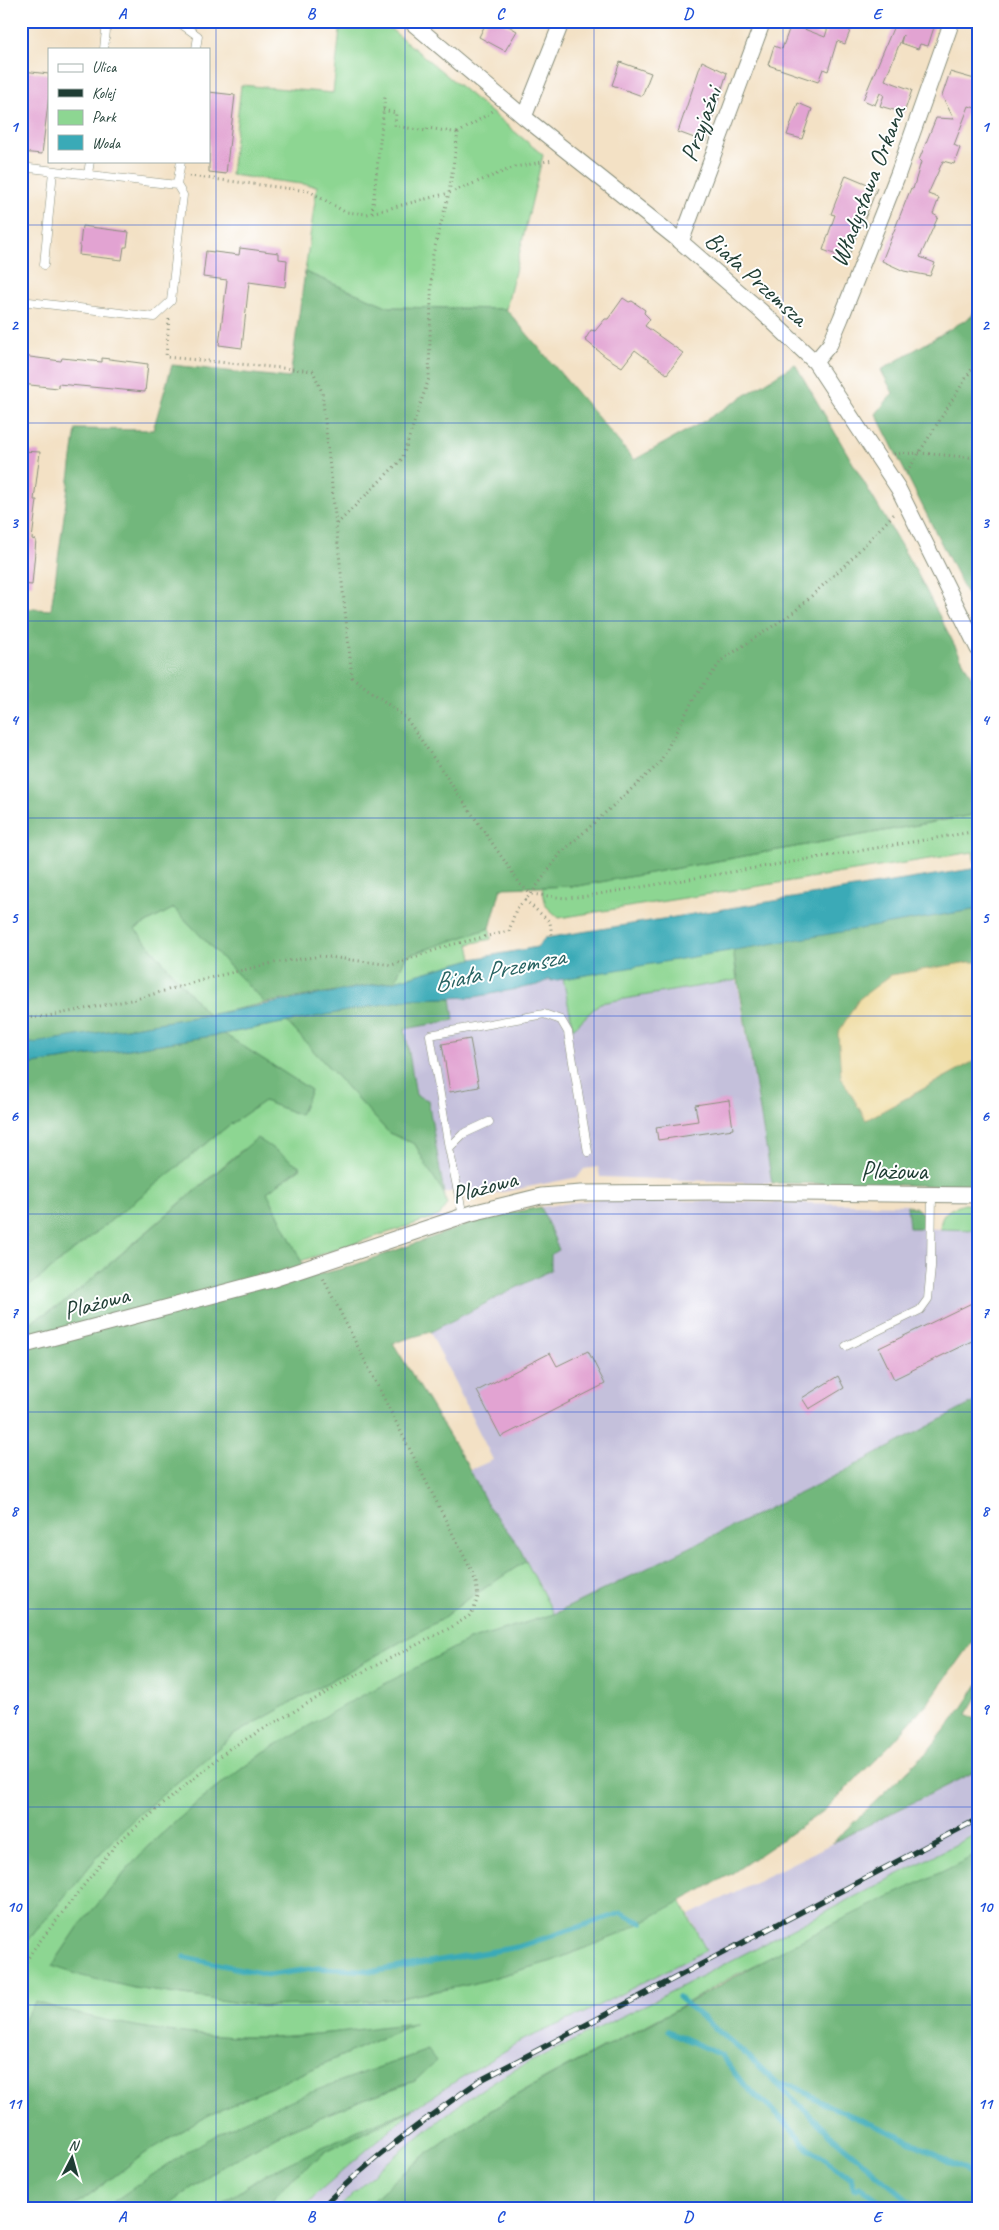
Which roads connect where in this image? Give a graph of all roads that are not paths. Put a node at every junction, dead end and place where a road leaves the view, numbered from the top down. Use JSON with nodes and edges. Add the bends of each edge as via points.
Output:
{"nodes":[{"id":1,"x":107,"y":21,"type":"edge"},
{"id":2,"x":177,"y":21,"type":"edge"},
{"id":3,"x":410,"y":21,"type":"edge"},
{"id":4,"x":562,"y":21,"type":"edge"},
{"id":5,"x":763,"y":21,"type":"edge"},
{"id":6,"x":952,"y":21,"type":"edge"},
{"id":7,"x":104,"y":48,"type":"edge"},
{"id":8,"x":196,"y":48,"type":"edge"},
{"id":9,"x":524,"y":117,"type":"junction"},
{"id":10,"x":90,"y":162,"type":"edge"},
{"id":11,"x":180,"y":162,"type":"edge"},
{"id":12,"x":21,"y":167,"type":"edge"},
{"id":13,"x":53,"y":170,"type":"junction"},
{"id":14,"x":88,"y":174,"type":"junction"},
{"id":15,"x":178,"y":185,"type":"junction"},
{"id":16,"x":681,"y":242,"type":"junction"},
{"id":17,"x":44,"y":265,"type":"dead end"},
{"id":18,"x":21,"y":301,"type":"edge"},
{"id":19,"x":815,"y":362,"type":"junction"},
{"id":20,"x":978,"y":649,"type":"edge"},
{"id":21,"x":489,"y":1122,"type":"dead end"},
{"id":22,"x":450,"y":1148,"type":"junction"},
{"id":23,"x":588,"y":1152,"type":"dead end"},
{"id":24,"x":932,"y":1194,"type":"junction"},
{"id":25,"x":978,"y":1195,"type":"edge"},
{"id":26,"x":463,"y":1216,"type":"junction"},
{"id":27,"x":21,"y":1346,"type":"edge"},
{"id":28,"x":846,"y":1346,"type":"dead end"}],
"edges":[{"from":1,"to":7,"type":"lane"},
{"from":2,"to":8,"type":"lane","via":[[198,36]]},
{"from":3,"to":9,"type":"street","name":"Biała Przemsza"},
{"from":4,"to":9,"type":"street"},
{"from":5,"to":16,"type":"street","name":"Przyjaźni"},
{"from":6,"to":19,"type":"street","name":"Władysława Orkana","via":[[898,174],[842,318],[830,344]]},
{"from":9,"to":16,"type":"street","name":"Biała Przemsza"},
{"from":10,"to":14,"type":"lane"},
{"from":11,"to":15,"type":"lane"},
{"from":12,"to":13,"type":"lane"},
{"from":13,"to":14,"type":"lane"},
{"from":13,"to":17,"type":"lane"},
{"from":14,"to":15,"type":"lane"},
{"from":15,"to":18,"type":"lane","via":[[183,195],[171,301],[154,317]]},
{"from":16,"to":19,"type":"street","name":"Biała Przemsza"},
{"from":19,"to":20,"type":"street","name":"Biała Przemsza","via":[[898,488]]},
{"from":21,"to":22,"type":"lane","via":[[463,1134]]},
{"from":22,"to":23,"type":"lane","via":[[430,1035],[544,1014],[561,1020],[568,1032]]},
{"from":22,"to":26,"type":"lane"},
{"from":24,"to":25,"type":"street","name":"Plażowa"},
{"from":24,"to":26,"type":"street","name":"Plażowa","via":[[581,1193],[541,1196]]},
{"from":24,"to":28,"type":"lane","via":[[928,1299],[920,1310]]},
{"from":26,"to":27,"type":"street","name":"Plażowa","via":[[271,1280]]}]}
